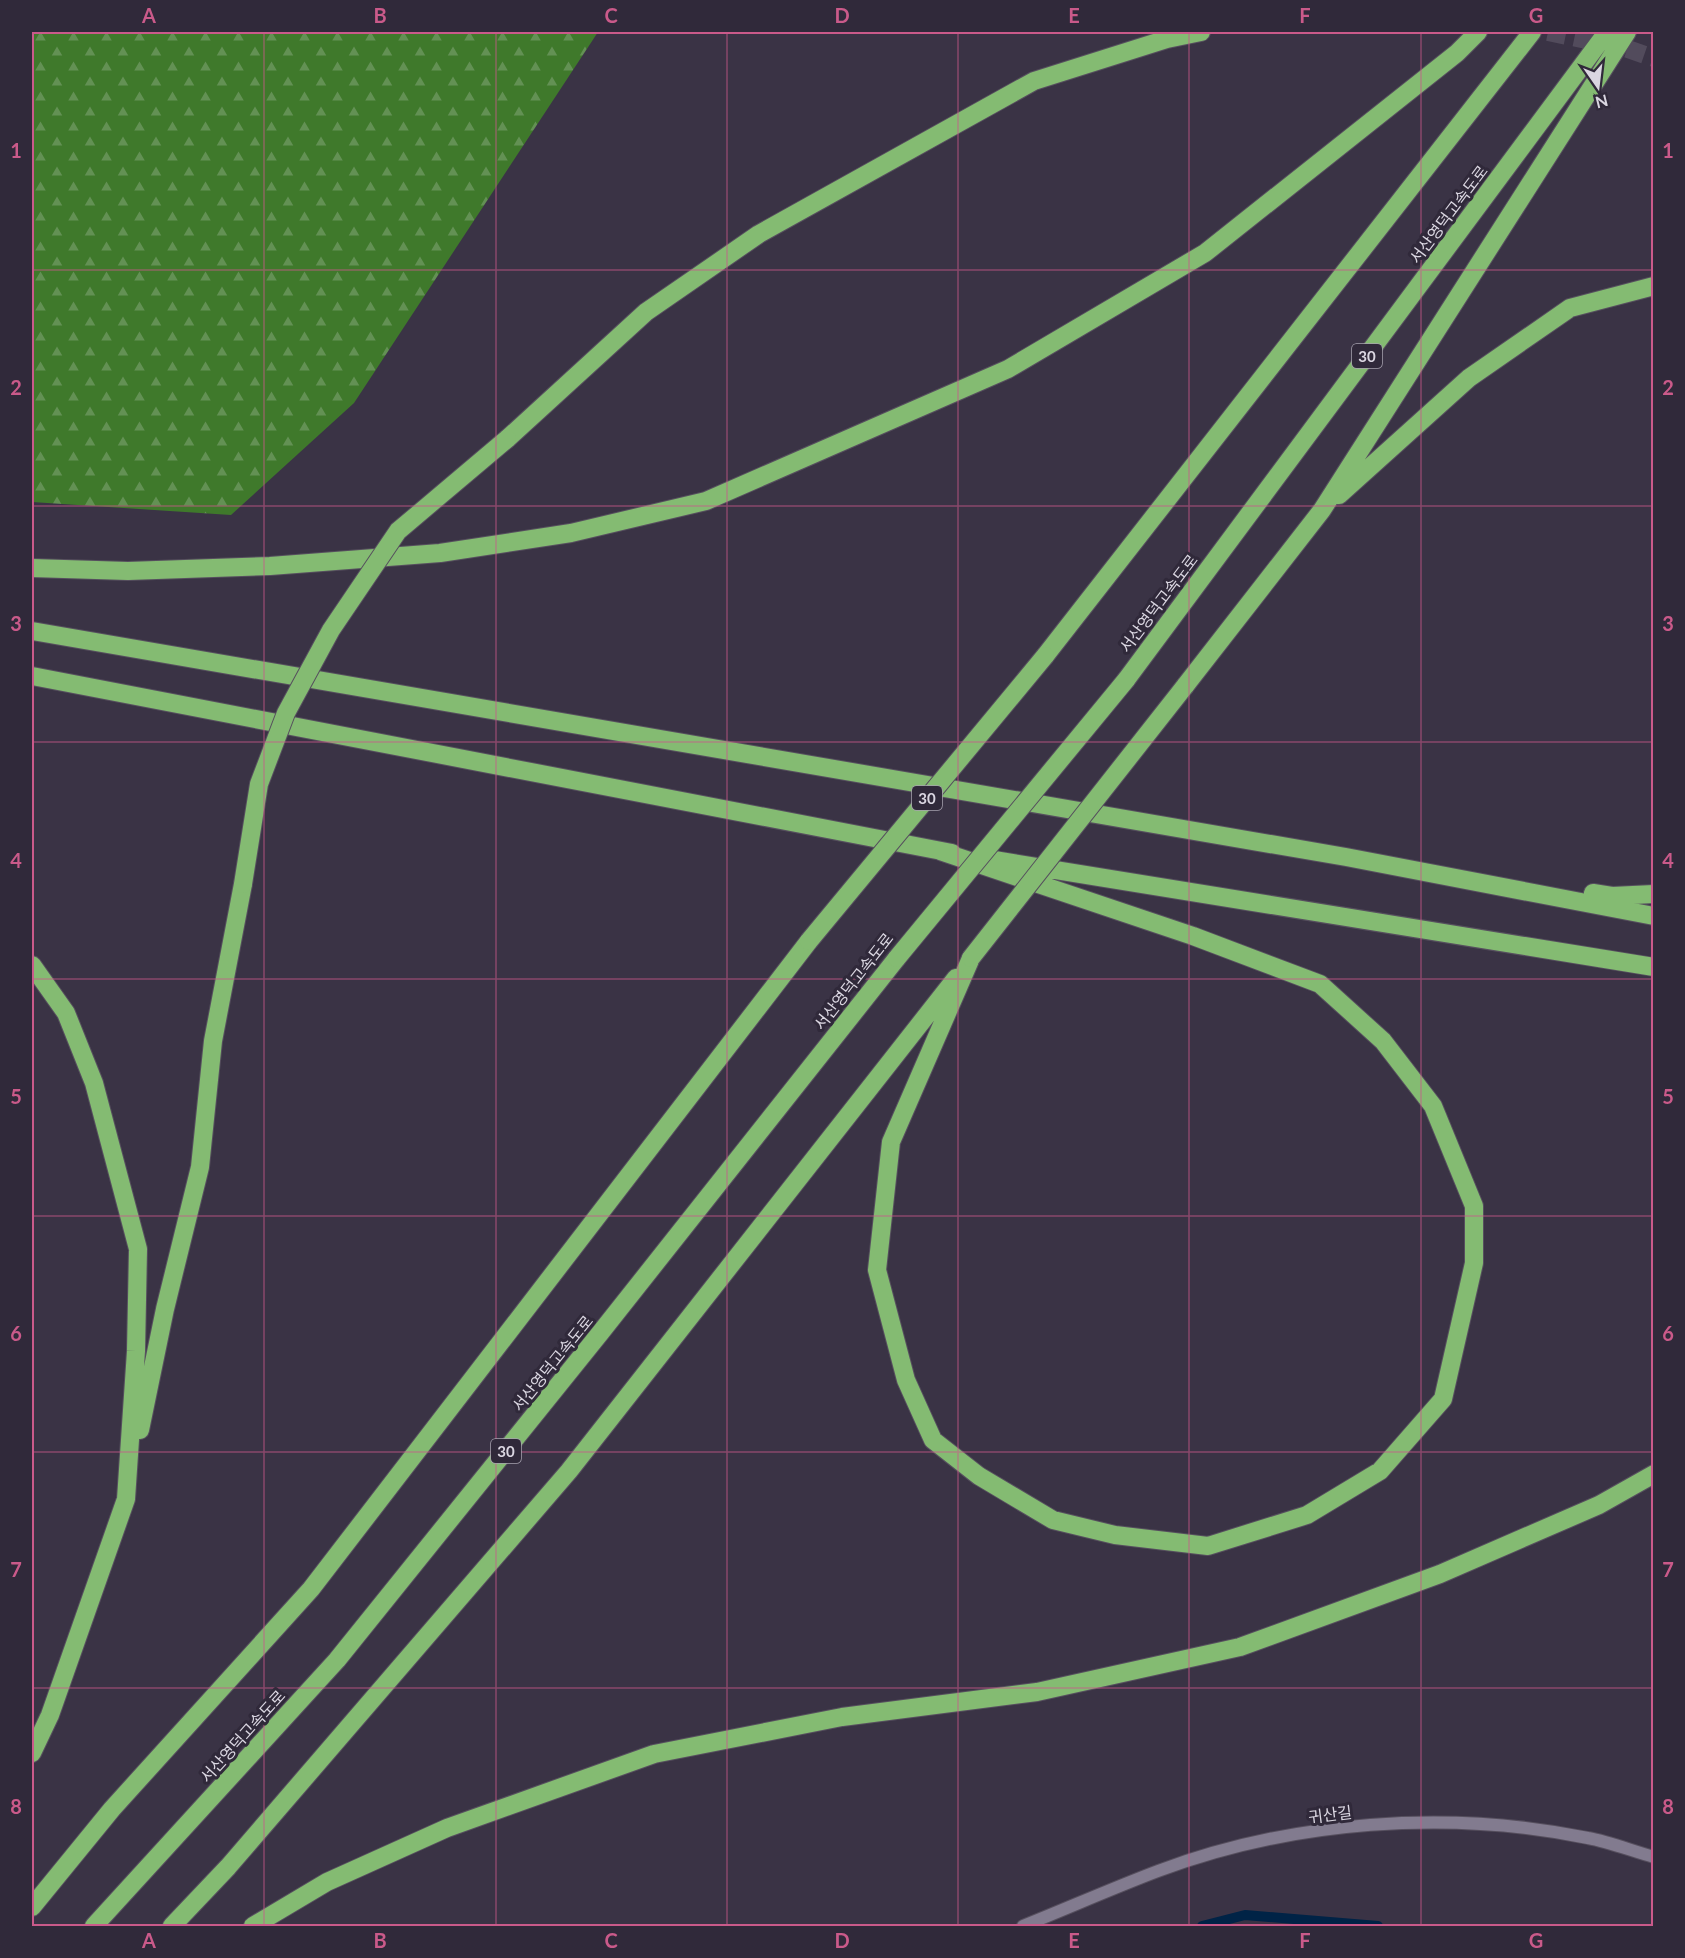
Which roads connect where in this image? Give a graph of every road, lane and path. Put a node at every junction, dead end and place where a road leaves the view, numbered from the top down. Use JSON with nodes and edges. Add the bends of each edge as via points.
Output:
{"nodes":[{"id":1,"x":1201,"y":32,"type":"edge"},
{"id":2,"x":1478,"y":32,"type":"edge"},
{"id":3,"x":1532,"y":32,"type":"edge"},
{"id":4,"x":1607,"y":32,"type":"edge"},
{"id":5,"x":1627,"y":32,"type":"edge"},
{"id":6,"x":1653,"y":286,"type":"edge"},
{"id":7,"x":1322,"y":510,"type":"junction"},
{"id":8,"x":32,"y":568,"type":"edge"},
{"id":9,"x":32,"y":631,"type":"edge"},
{"id":10,"x":32,"y":676,"type":"edge"},
{"id":11,"x":940,"y":851,"type":"junction"},
{"id":12,"x":1346,"y":856,"type":"junction"},
{"id":13,"x":1653,"y":894,"type":"edge"},
{"id":14,"x":1653,"y":916,"type":"edge"},
{"id":15,"x":971,"y":958,"type":"junction"},
{"id":16,"x":32,"y":965,"type":"edge"},
{"id":17,"x":1653,"y":967,"type":"edge"},
{"id":18,"x":1653,"y":1474,"type":"edge"},
{"id":19,"x":126,"y":1499,"type":"junction"},
{"id":20,"x":32,"y":1753,"type":"edge"},
{"id":21,"x":1653,"y":1857,"type":"edge"},
{"id":22,"x":32,"y":1906,"type":"edge"},
{"id":23,"x":94,"y":1926,"type":"edge"},
{"id":24,"x":172,"y":1926,"type":"edge"},
{"id":25,"x":253,"y":1926,"type":"edge"},
{"id":26,"x":1023,"y":1926,"type":"edge"}],
"edges":[{"from":1,"to":19,"type":"highway","bridge":true,"via":[[1034,81],[759,234],[646,312],[507,439],[398,531],[331,630],[286,713],[259,784],[213,1041],[200,1167],[165,1309]]},
{"from":2,"to":8,"type":"highway","via":[[1205,253],[1008,369],[706,501],[571,533],[440,553],[246,567],[128,571]]},
{"from":3,"to":22,"type":"highway","number":"30","bridge":true,"via":[[1045,656],[809,940],[311,1589],[112,1809]]},
{"from":4,"to":23,"type":"highway","name":"서산영덕고속도로","number":"30","bridge":true,"via":[[1126,680],[897,958],[337,1660]]},
{"from":5,"to":7,"type":"highway"},
{"from":6,"to":7,"type":"highway","via":[[1570,308],[1470,378]]},
{"from":7,"to":15,"type":"highway","bridge":true},
{"from":9,"to":12,"type":"highway"},
{"from":10,"to":11,"type":"highway"},
{"from":11,"to":15,"type":"highway","via":[[1193,936],[1320,984],[1383,1041],[1433,1106],[1474,1206],[1474,1263],[1443,1399],[1380,1472],[1307,1515],[1208,1546],[1114,1535],[1053,1521],[980,1476],[933,1440],[906,1380],[878,1270],[891,1142]]},
{"from":11,"to":17,"type":"highway"},
{"from":12,"to":13,"type":"highway","via":[[1612,896]]},
{"from":12,"to":14,"type":"highway"},
{"from":15,"to":24,"type":"highway","via":[[569,1471],[228,1868]]},
{"from":16,"to":19,"type":"highway","via":[[66,1012],[94,1083],[138,1249]]},
{"from":18,"to":25,"type":"highway","via":[[1599,1504],[1440,1574],[1240,1647],[1037,1692],[842,1717],[654,1754],[447,1828],[327,1882]]},
{"from":19,"to":20,"type":"highway","via":[[50,1714]]},
{"from":21,"to":26,"type":"street","name":"귀산길","via":[[1589,1838],[1516,1827],[1425,1822],[1330,1829],[1248,1844],[1159,1870]]}]}
